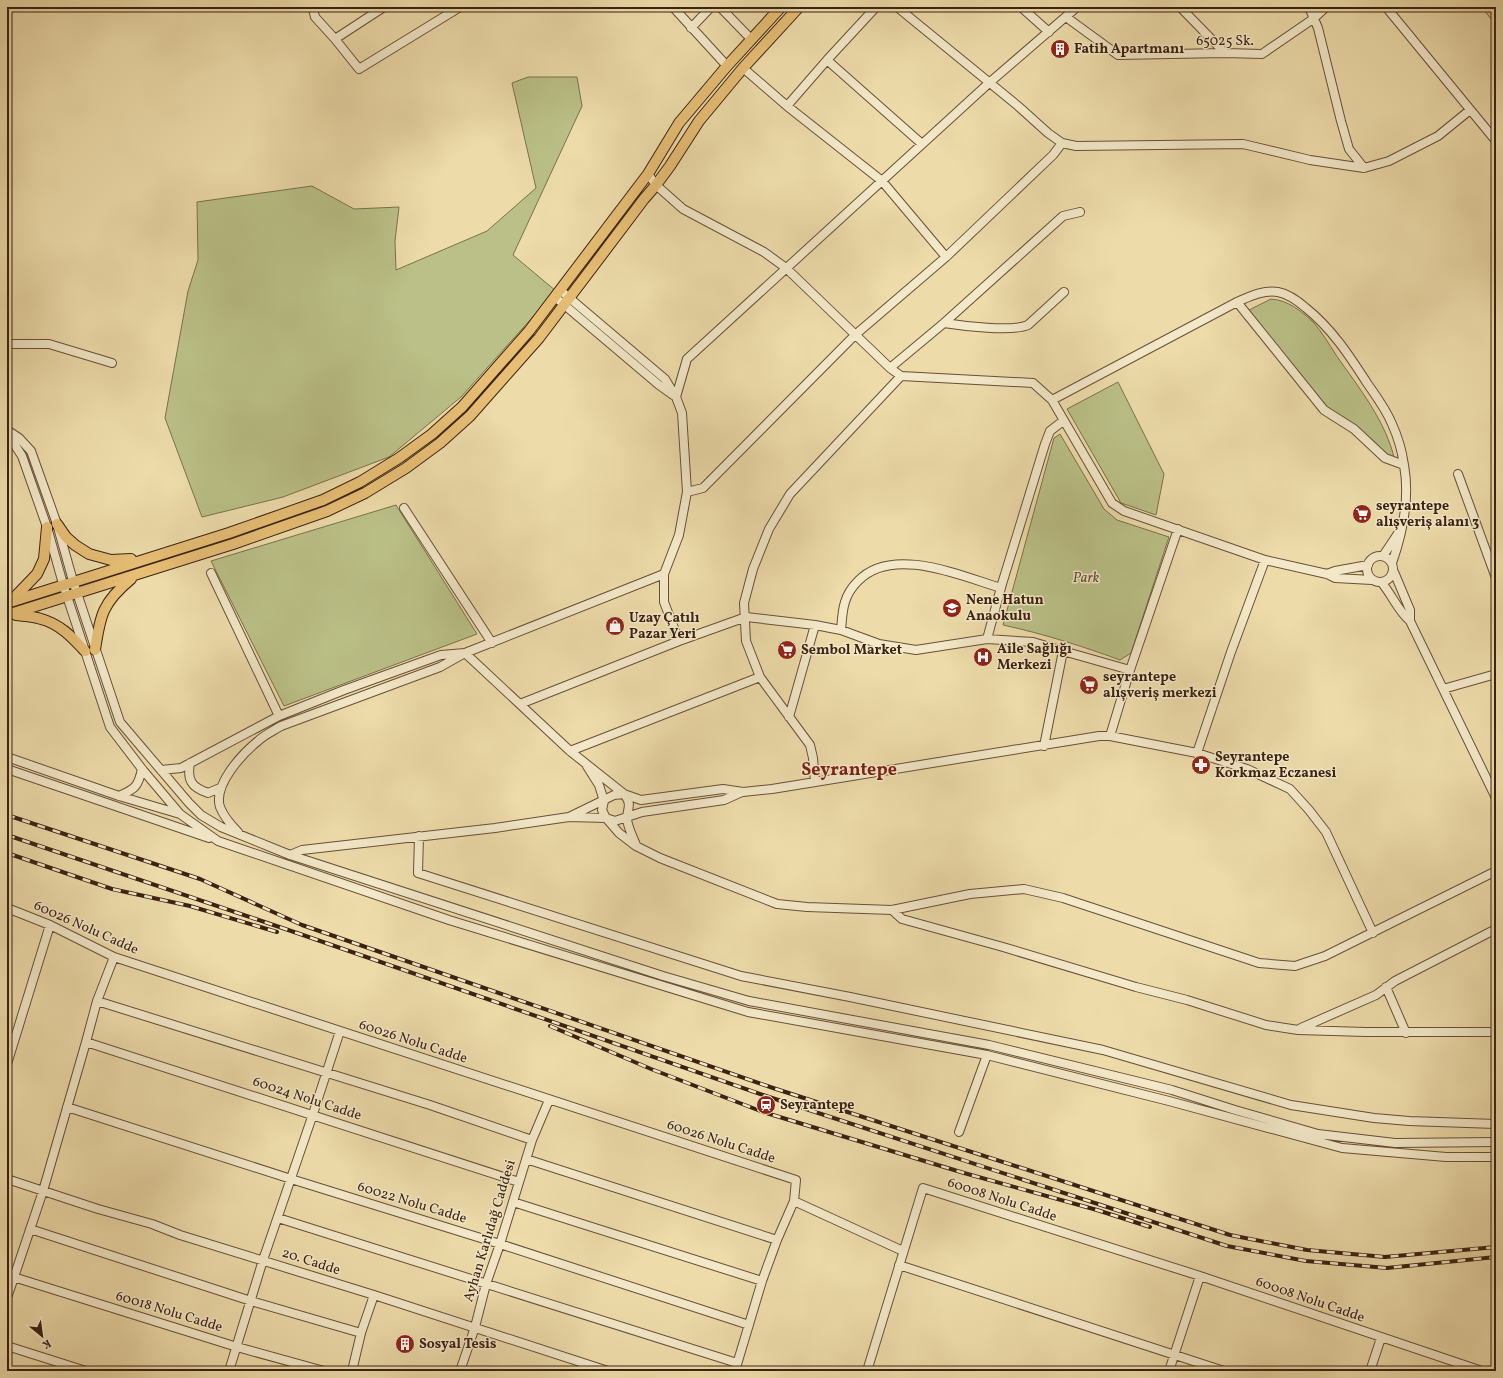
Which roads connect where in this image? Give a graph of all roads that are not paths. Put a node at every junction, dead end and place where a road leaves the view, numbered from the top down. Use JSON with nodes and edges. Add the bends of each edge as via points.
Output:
{"nodes":[{"id":1,"x":316,"y":7,"type":"edge"},
{"id":2,"x":384,"y":7,"type":"edge"},
{"id":3,"x":460,"y":7,"type":"edge"},
{"id":4,"x":673,"y":7,"type":"edge"},
{"id":5,"x":711,"y":7,"type":"edge"},
{"id":6,"x":720,"y":7,"type":"edge"},
{"id":7,"x":781,"y":7,"type":"edge"},
{"id":8,"x":799,"y":7,"type":"edge"},
{"id":9,"x":876,"y":7,"type":"edge"},
{"id":10,"x":897,"y":7,"type":"edge"},
{"id":11,"x":1021,"y":7,"type":"edge"},
{"id":12,"x":1077,"y":7,"type":"edge"},
{"id":13,"x":1180,"y":7,"type":"edge"},
{"id":14,"x":1309,"y":7,"type":"edge"},
{"id":15,"x":1326,"y":7,"type":"edge"},
{"id":16,"x":1386,"y":7,"type":"edge"},
{"id":17,"x":1489,"y":7,"type":"edge"},
{"id":18,"x":1496,"y":16,"type":"edge"},
{"id":19,"x":1066,"y":17,"type":"junction"},
{"id":20,"x":1313,"y":19,"type":"junction"},
{"id":21,"x":691,"y":28,"type":"junction"},
{"id":22,"x":1049,"y":32,"type":"junction"},
{"id":23,"x":335,"y":39,"type":"junction"},
{"id":24,"x":752,"y":40,"type":"junction"},
{"id":25,"x":1225,"y":53,"type":"junction"},
{"id":26,"x":827,"y":60,"type":"junction"},
{"id":27,"x":727,"y":66,"type":"junction"},
{"id":28,"x":744,"y":68,"type":"junction"},
{"id":29,"x":989,"y":83,"type":"junction"},
{"id":30,"x":787,"y":106,"type":"junction"},
{"id":31,"x":1470,"y":110,"type":"junction"},
{"id":32,"x":1496,"y":141,"type":"edge"},
{"id":33,"x":1062,"y":143,"type":"junction"},
{"id":34,"x":922,"y":144,"type":"junction"},
{"id":35,"x":1364,"y":168,"type":"junction"},
{"id":36,"x":648,"y":174,"type":"junction"},
{"id":37,"x":882,"y":182,"type":"junction"},
{"id":38,"x":656,"y":185,"type":"junction"},
{"id":39,"x":1080,"y":212,"type":"dead end"},
{"id":40,"x":946,"y":257,"type":"junction"},
{"id":41,"x":786,"y":268,"type":"junction"},
{"id":42,"x":1064,"y":292,"type":"dead end"},
{"id":43,"x":557,"y":294,"type":"junction"},
{"id":44,"x":566,"y":302,"type":"junction"},
{"id":45,"x":1237,"y":302,"type":"junction"},
{"id":46,"x":944,"y":323,"type":"junction"},
{"id":47,"x":855,"y":335,"type":"junction"},
{"id":48,"x":7,"y":344,"type":"edge"},
{"id":49,"x":112,"y":364,"type":"dead end"},
{"id":50,"x":890,"y":368,"type":"junction"},
{"id":51,"x":901,"y":376,"type":"junction"},
{"id":52,"x":676,"y":397,"type":"junction"},
{"id":53,"x":1052,"y":400,"type":"junction"},
{"id":54,"x":1063,"y":421,"type":"junction"},
{"id":55,"x":7,"y":430,"type":"edge"},
{"id":56,"x":7,"y":433,"type":"edge"},
{"id":57,"x":1404,"y":465,"type":"junction"},
{"id":58,"x":1458,"y":474,"type":"dead end"},
{"id":59,"x":687,"y":492,"type":"junction"},
{"id":60,"x":404,"y":508,"type":"dead end"},
{"id":61,"x":52,"y":525,"type":"junction"},
{"id":62,"x":1401,"y":529,"type":"junction"},
{"id":63,"x":1178,"y":530,"type":"junction"},
{"id":64,"x":1383,"y":556,"type":"junction"},
{"id":65,"x":147,"y":558,"type":"junction"},
{"id":66,"x":1265,"y":560,"type":"junction"},
{"id":67,"x":1392,"y":563,"type":"junction"},
{"id":68,"x":1368,"y":565,"type":"junction"},
{"id":69,"x":1394,"y":572,"type":"junction"},
{"id":70,"x":211,"y":573,"type":"dead end"},
{"id":71,"x":664,"y":574,"type":"junction"},
{"id":72,"x":1327,"y":574,"type":"junction"},
{"id":73,"x":136,"y":575,"type":"junction"},
{"id":74,"x":1496,"y":578,"type":"edge"},
{"id":75,"x":1372,"y":580,"type":"junction"},
{"id":76,"x":68,"y":583,"type":"junction"},
{"id":77,"x":1382,"y":583,"type":"junction"},
{"id":78,"x":1001,"y":588,"type":"junction"},
{"id":79,"x":72,"y":595,"type":"junction"},
{"id":80,"x":8,"y":602,"type":"edge"},
{"id":81,"x":9,"y":615,"type":"edge"},
{"id":82,"x":746,"y":617,"type":"junction"},
{"id":83,"x":1410,"y":621,"type":"junction"},
{"id":84,"x":815,"y":625,"type":"junction"},
{"id":85,"x":841,"y":630,"type":"junction"},
{"id":86,"x":987,"y":639,"type":"junction"},
{"id":87,"x":680,"y":641,"type":"junction"},
{"id":88,"x":492,"y":643,"type":"junction"},
{"id":89,"x":95,"y":650,"type":"junction"},
{"id":90,"x":85,"y":651,"type":"junction"},
{"id":91,"x":1063,"y":651,"type":"junction"},
{"id":92,"x":465,"y":653,"type":"junction"},
{"id":93,"x":1130,"y":670,"type":"junction"},
{"id":94,"x":1496,"y":674,"type":"edge"},
{"id":95,"x":760,"y":677,"type":"junction"},
{"id":96,"x":1443,"y":689,"type":"junction"},
{"id":97,"x":520,"y":704,"type":"junction"},
{"id":98,"x":279,"y":716,"type":"junction"},
{"id":99,"x":789,"y":717,"type":"junction"},
{"id":100,"x":1110,"y":736,"type":"junction"},
{"id":101,"x":1044,"y":746,"type":"junction"},
{"id":102,"x":570,"y":752,"type":"junction"},
{"id":103,"x":1197,"y":753,"type":"junction"},
{"id":104,"x":7,"y":757,"type":"edge"},
{"id":105,"x":190,"y":763,"type":"junction"},
{"id":106,"x":587,"y":766,"type":"junction"},
{"id":107,"x":7,"y":768,"type":"edge"},
{"id":108,"x":142,"y":770,"type":"junction"},
{"id":109,"x":161,"y":770,"type":"junction"},
{"id":110,"x":815,"y":782,"type":"junction"},
{"id":111,"x":220,"y":788,"type":"junction"},
{"id":112,"x":743,"y":792,"type":"junction"},
{"id":113,"x":624,"y":794,"type":"junction"},
{"id":114,"x":119,"y":796,"type":"junction"},
{"id":115,"x":1496,"y":798,"type":"edge"},
{"id":116,"x":604,"y":801,"type":"junction"},
{"id":117,"x":180,"y":814,"type":"junction"},
{"id":118,"x":569,"y":817,"type":"junction"},
{"id":119,"x":606,"y":818,"type":"junction"},
{"id":120,"x":627,"y":818,"type":"junction"},
{"id":121,"x":221,"y":827,"type":"junction"},
{"id":122,"x":241,"y":836,"type":"junction"},
{"id":123,"x":418,"y":836,"type":"junction"},
{"id":124,"x":218,"y":841,"type":"junction"},
{"id":125,"x":636,"y":846,"type":"junction"},
{"id":126,"x":290,"y":855,"type":"junction"},
{"id":127,"x":1496,"y":871,"type":"edge"},
{"id":128,"x":7,"y":908,"type":"edge"},
{"id":129,"x":892,"y":910,"type":"junction"},
{"id":130,"x":50,"y":925,"type":"junction"},
{"id":131,"x":1496,"y":929,"type":"edge"},
{"id":132,"x":1373,"y":933,"type":"junction"},
{"id":133,"x":114,"y":957,"type":"junction"},
{"id":134,"x":1386,"y":987,"type":"junction"},
{"id":135,"x":97,"y":1001,"type":"junction"},
{"id":136,"x":1298,"y":1030,"type":"junction"},
{"id":137,"x":340,"y":1032,"type":"junction"},
{"id":138,"x":1496,"y":1032,"type":"edge"},
{"id":139,"x":1406,"y":1033,"type":"junction"},
{"id":140,"x":86,"y":1042,"type":"junction"},
{"id":141,"x":987,"y":1056,"type":"junction"},
{"id":142,"x":7,"y":1064,"type":"edge"},
{"id":143,"x":327,"y":1074,"type":"junction"},
{"id":144,"x":549,"y":1100,"type":"junction"},
{"id":145,"x":67,"y":1107,"type":"junction"},
{"id":146,"x":313,"y":1114,"type":"junction"},
{"id":147,"x":1496,"y":1124,"type":"edge"},
{"id":148,"x":959,"y":1132,"type":"dead end"},
{"id":149,"x":532,"y":1140,"type":"junction"},
{"id":150,"x":1496,"y":1142,"type":"edge"},
{"id":151,"x":1496,"y":1157,"type":"edge"},
{"id":152,"x":526,"y":1160,"type":"junction"},
{"id":153,"x":7,"y":1179,"type":"edge"},
{"id":154,"x":291,"y":1179,"type":"junction"},
{"id":155,"x":519,"y":1182,"type":"junction"},
{"id":156,"x":42,"y":1191,"type":"junction"},
{"id":157,"x":794,"y":1201,"type":"junction"},
{"id":158,"x":513,"y":1202,"type":"junction"},
{"id":159,"x":278,"y":1218,"type":"junction"},
{"id":160,"x":30,"y":1229,"type":"junction"},
{"id":161,"x":777,"y":1240,"type":"junction"},
{"id":162,"x":500,"y":1244,"type":"junction"},
{"id":163,"x":903,"y":1251,"type":"junction"},
{"id":164,"x":263,"y":1260,"type":"junction"},
{"id":165,"x":899,"y":1265,"type":"junction"},
{"id":166,"x":11,"y":1276,"type":"edge"},
{"id":167,"x":1200,"y":1276,"type":"junction"},
{"id":168,"x":762,"y":1281,"type":"junction"},
{"id":169,"x":486,"y":1284,"type":"junction"},
{"id":170,"x":374,"y":1295,"type":"junction"},
{"id":171,"x":7,"y":1298,"type":"edge"},
{"id":172,"x":251,"y":1301,"type":"junction"},
{"id":173,"x":749,"y":1325,"type":"junction"},
{"id":174,"x":475,"y":1328,"type":"junction"},
{"id":175,"x":361,"y":1333,"type":"junction"},
{"id":176,"x":1381,"y":1338,"type":"junction"},
{"id":177,"x":7,"y":1346,"type":"edge"},
{"id":178,"x":237,"y":1347,"type":"junction"},
{"id":179,"x":1174,"y":1355,"type":"junction"},
{"id":180,"x":736,"y":1367,"type":"edge"},
{"id":181,"x":1478,"y":1370,"type":"edge"},
{"id":182,"x":86,"y":1371,"type":"edge"},
{"id":183,"x":229,"y":1371,"type":"edge"},
{"id":184,"x":324,"y":1371,"type":"edge"},
{"id":185,"x":352,"y":1371,"type":"edge"},
{"id":186,"x":460,"y":1371,"type":"edge"},
{"id":187,"x":608,"y":1371,"type":"edge"},
{"id":188,"x":867,"y":1371,"type":"edge"},
{"id":189,"x":1169,"y":1371,"type":"edge"},
{"id":190,"x":1224,"y":1371,"type":"edge"},
{"id":191,"x":1370,"y":1371,"type":"edge"}],
"edges":[{"from":1,"to":23,"type":"street","via":[[313,9],[315,17]]},
{"from":2,"to":23,"type":"street"},
{"from":3,"to":23,"type":"street","via":[[359,69]]},
{"from":4,"to":21,"type":"street"},
{"from":5,"to":21,"type":"street"},
{"from":6,"to":24,"type":"street"},
{"from":7,"to":24,"type":"main road"},
{"from":8,"to":28,"type":"main road"},
{"from":9,"to":26,"type":"street"},
{"from":10,"to":29,"type":"street"},
{"from":11,"to":22,"type":"street"},
{"from":12,"to":19,"type":"street"},
{"from":13,"to":25,"type":"street"},
{"from":14,"to":20,"type":"street"},
{"from":15,"to":20,"type":"street","name":"65025 Sk."},
{"from":16,"to":31,"type":"street"},
{"from":17,"to":18,"type":"highway"},
{"from":19,"to":22,"type":"street"},
{"from":19,"to":25,"type":"street","name":"65025 Sk.","via":[[1118,55]]},
{"from":20,"to":25,"type":"street","name":"65025 Sk.","via":[[1262,54]]},
{"from":20,"to":35,"type":"street","via":[[1318,28],[1349,149]]},
{"from":21,"to":27,"type":"street"},
{"from":22,"to":29,"type":"street"},
{"from":24,"to":27,"type":"main road"},
{"from":26,"to":30,"type":"street"},
{"from":26,"to":34,"type":"street"},
{"from":27,"to":36,"type":"main road","via":[[679,124]]},
{"from":28,"to":30,"type":"street"},
{"from":28,"to":38,"type":"main road","via":[[699,121]]},
{"from":29,"to":33,"type":"street"},
{"from":29,"to":34,"type":"street"},
{"from":30,"to":37,"type":"street"},
{"from":31,"to":32,"type":"street"},
{"from":31,"to":35,"type":"street","via":[[1438,136],[1389,161]]},
{"from":33,"to":35,"type":"street","via":[[1076,146],[1243,144],[1310,160]]},
{"from":33,"to":40,"type":"street","via":[[1053,155]]},
{"from":34,"to":37,"type":"street"},
{"from":36,"to":38,"type":"street"},
{"from":36,"to":43,"type":"main road"},
{"from":37,"to":40,"type":"street"},
{"from":37,"to":41,"type":"street"},
{"from":38,"to":41,"type":"street","via":[[683,209],[764,252]]},
{"from":38,"to":44,"type":"main road"},
{"from":39,"to":46,"type":"street","via":[[1063,216]]},
{"from":40,"to":47,"type":"street"},
{"from":41,"to":47,"type":"street"},
{"from":41,"to":52,"type":"street","via":[[687,359]]},
{"from":42,"to":46,"type":"street","via":[[1023,327],[960,326]]},
{"from":43,"to":44,"type":"street"},
{"from":43,"to":65,"type":"main road","via":[[530,331],[462,407],[432,434],[399,458],[360,482],[323,500]]},
{"from":44,"to":52,"type":"street","via":[[659,385]]},
{"from":44,"to":73,"type":"main road","via":[[539,338],[470,416],[440,443],[406,468],[366,493],[327,511]]},
{"from":45,"to":53,"type":"street"},
{"from":45,"to":57,"type":"street","via":[[1324,410],[1354,430],[1385,458]]},
{"from":45,"to":57,"type":"street","via":[[1257,293],[1279,292],[1297,300],[1320,319],[1342,345],[1384,408],[1399,443]]},
{"from":46,"to":50,"type":"street"},
{"from":47,"to":50,"type":"street"},
{"from":47,"to":59,"type":"street","via":[[703,488]]},
{"from":48,"to":49,"type":"street","via":[[49,344]]},
{"from":50,"to":51,"type":"street"},
{"from":51,"to":53,"type":"street","via":[[1032,383]]},
{"from":51,"to":82,"type":"street","via":[[790,494],[769,529],[753,569],[744,603]]},
{"from":52,"to":59,"type":"street","via":[[682,413]]},
{"from":53,"to":54,"type":"street"},
{"from":54,"to":63,"type":"street","via":[[1112,503],[1124,512]]},
{"from":54,"to":78,"type":"street","via":[[1050,431],[1045,444]]},
{"from":55,"to":61,"type":"street","via":[[31,450]]},
{"from":56,"to":61,"type":"street","via":[[22,456]]},
{"from":57,"to":62,"type":"street","via":[[1406,511]]},
{"from":58,"to":74,"type":"street"},
{"from":59,"to":71,"type":"street","via":[[679,535]]},
{"from":60,"to":88,"type":"street"},
{"from":61,"to":65,"type":"main road","via":[[74,545],[89,554],[112,560]]},
{"from":61,"to":76,"type":"street"},
{"from":61,"to":80,"type":"main road","via":[[44,559],[37,574]]},
{"from":62,"to":64,"type":"street"},
{"from":62,"to":67,"type":"street","via":[[1401,539]]},
{"from":63,"to":66,"type":"street"},
{"from":63,"to":93,"type":"street"},
{"from":64,"to":67,"type":"street"},
{"from":64,"to":68,"type":"street","via":[[1374,558]]},
{"from":65,"to":76,"type":"main road"},
{"from":66,"to":72,"type":"street"},
{"from":66,"to":103,"type":"street"},
{"from":67,"to":69,"type":"street"},
{"from":68,"to":72,"type":"street"},
{"from":68,"to":75,"type":"street","via":[[1367,573]]},
{"from":69,"to":77,"type":"street","via":[[1389,580]]},
{"from":69,"to":83,"type":"street","via":[[1410,610]]},
{"from":70,"to":98,"type":"street"},
{"from":71,"to":87,"type":"street","via":[[664,602]]},
{"from":71,"to":88,"type":"street"},
{"from":72,"to":75,"type":"street","via":[[1335,578]]},
{"from":73,"to":79,"type":"main road"},
{"from":73,"to":89,"type":"main road","via":[[117,591],[105,607],[98,627]]},
{"from":75,"to":77,"type":"street"},
{"from":76,"to":79,"type":"street"},
{"from":76,"to":80,"type":"main road"},
{"from":77,"to":83,"type":"street","via":[[1403,615]]},
{"from":78,"to":85,"type":"street","via":[[924,566],[899,564],[878,567],[853,586],[845,601]]},
{"from":78,"to":86,"type":"street"},
{"from":79,"to":81,"type":"main road"},
{"from":79,"to":89,"type":"street"},
{"from":79,"to":90,"type":"street"},
{"from":81,"to":90,"type":"main road","via":[[41,618],[71,635]]},
{"from":82,"to":84,"type":"street"},
{"from":82,"to":87,"type":"street"},
{"from":82,"to":95,"type":"street","via":[[746,641]]},
{"from":83,"to":96,"type":"street"},
{"from":84,"to":85,"type":"street"},
{"from":84,"to":99,"type":"street"},
{"from":85,"to":86,"type":"street","via":[[879,644],[916,650]]},
{"from":86,"to":91,"type":"street","via":[[1033,642]]},
{"from":87,"to":97,"type":"street"},
{"from":88,"to":92,"type":"street"},
{"from":89,"to":109,"type":"street","via":[[120,722]]},
{"from":90,"to":108,"type":"street","via":[[110,727]]},
{"from":91,"to":93,"type":"street"},
{"from":91,"to":101,"type":"street"},
{"from":92,"to":97,"type":"street"},
{"from":92,"to":98,"type":"street","via":[[441,655]]},
{"from":92,"to":111,"type":"street","via":[[440,667],[281,726],[258,741],[231,768]]},
{"from":93,"to":100,"type":"street"},
{"from":94,"to":96,"type":"street"},
{"from":95,"to":99,"type":"street"},
{"from":95,"to":102,"type":"street"},
{"from":96,"to":115,"type":"street"},
{"from":97,"to":102,"type":"street"},
{"from":98,"to":105,"type":"street"},
{"from":99,"to":110,"type":"street","via":[[810,745]]},
{"from":100,"to":101,"type":"street"},
{"from":100,"to":103,"type":"street"},
{"from":101,"to":110,"type":"street"},
{"from":102,"to":106,"type":"street"},
{"from":103,"to":132,"type":"street","via":[[1247,769],[1290,789],[1326,832]]},
{"from":104,"to":114,"type":"street"},
{"from":105,"to":109,"type":"street","via":[[181,768]]},
{"from":105,"to":111,"type":"street","via":[[188,774],[198,790],[208,793]]},
{"from":106,"to":113,"type":"street"},
{"from":106,"to":116,"type":"street","via":[[599,785]]},
{"from":107,"to":124,"type":"street"},
{"from":108,"to":114,"type":"street","via":[[139,782],[132,790]]},
{"from":108,"to":117,"type":"street"},
{"from":109,"to":121,"type":"street","via":[[201,815]]},
{"from":110,"to":112,"type":"street"},
{"from":111,"to":122,"type":"street","via":[[220,806],[227,821]]},
{"from":112,"to":113,"type":"street","via":[[723,789],[641,800]]},
{"from":112,"to":120,"type":"street","via":[[724,800],[642,812]]},
{"from":113,"to":116,"type":"street","via":[[614,795]]},
{"from":113,"to":120,"type":"street","via":[[629,801],[630,809]]},
{"from":114,"to":117,"type":"street"},
{"from":116,"to":118,"type":"street"},
{"from":116,"to":119,"type":"street","via":[[602,810]]},
{"from":117,"to":121,"type":"street"},
{"from":117,"to":124,"type":"street"},
{"from":118,"to":119,"type":"street"},
{"from":118,"to":123,"type":"street"},
{"from":119,"to":120,"type":"street","via":[[615,821]]},
{"from":119,"to":125,"type":"street","via":[[619,833]]},
{"from":120,"to":125,"type":"street"},
{"from":121,"to":122,"type":"street"},
{"from":122,"to":126,"type":"street"},
{"from":123,"to":126,"type":"street","via":[[302,850]]},
{"from":123,"to":147,"type":"street","via":[[418,873],[741,976],[1103,1050],[1291,1106],[1374,1118]]},
{"from":124,"to":141,"type":"street","via":[[449,920],[748,1012]]},
{"from":125,"to":129,"type":"street","via":[[777,904]]},
{"from":126,"to":150,"type":"street","via":[[610,959],[749,1001],[990,1045],[1172,1090],[1318,1134],[1395,1143]]},
{"from":127,"to":132,"type":"street"},
{"from":128,"to":130,"type":"street","name":"60026 Nolu Cadde"},
{"from":129,"to":132,"type":"street","via":[[970,894],[1024,889],[1063,898],[1259,963],[1295,966],[1325,956]]},
{"from":129,"to":136,"type":"street","via":[[902,919],[1003,946],[1266,1025]]},
{"from":130,"to":133,"type":"street","name":"60026 Nolu Cadde"},
{"from":130,"to":142,"type":"street"},
{"from":131,"to":134,"type":"street"},
{"from":133,"to":135,"type":"street"},
{"from":133,"to":137,"type":"street","name":"60026 Nolu Cadde"},
{"from":134,"to":136,"type":"street"},
{"from":134,"to":139,"type":"street"},
{"from":135,"to":140,"type":"street"},
{"from":135,"to":143,"type":"street"},
{"from":136,"to":139,"type":"street"},
{"from":137,"to":143,"type":"street"},
{"from":137,"to":144,"type":"street","name":"60026 Nolu Cadde"},
{"from":138,"to":139,"type":"street"},
{"from":140,"to":145,"type":"street"},
{"from":140,"to":146,"type":"street","name":"60024 Nolu Cadde"},
{"from":141,"to":148,"type":"street"},
{"from":141,"to":151,"type":"street","via":[[1169,1101],[1342,1148],[1446,1157]]},
{"from":143,"to":146,"type":"street"},
{"from":143,"to":149,"type":"street"},
{"from":144,"to":149,"type":"street","name":"Ayhan Karlıdağ Caddesi"},
{"from":144,"to":157,"type":"street","name":"60026 Nolu Cadde","via":[[796,1180]]},
{"from":145,"to":154,"type":"street","name":"60022 Nolu Cadde"},
{"from":145,"to":156,"type":"street"},
{"from":146,"to":154,"type":"street"},
{"from":146,"to":155,"type":"street","name":"60024 Nolu Cadde"},
{"from":149,"to":152,"type":"street","name":"Ayhan Karlıdağ Caddesi"},
{"from":152,"to":155,"type":"street","name":"Ayhan Karlıdağ Caddesi"},
{"from":152,"to":161,"type":"street"},
{"from":153,"to":156,"type":"street","name":"20. Cadde"},
{"from":154,"to":159,"type":"street"},
{"from":154,"to":162,"type":"street","name":"60022 Nolu Cadde"},
{"from":155,"to":158,"type":"street","name":"Ayhan Karlıdağ Caddesi"},
{"from":156,"to":160,"type":"street"},
{"from":156,"to":164,"type":"street","name":"20. Cadde"},
{"from":157,"to":161,"type":"street"},
{"from":157,"to":163,"type":"street"},
{"from":158,"to":162,"type":"street","name":"Ayhan Karlıdağ Caddesi"},
{"from":158,"to":168,"type":"street"},
{"from":159,"to":164,"type":"street"},
{"from":159,"to":169,"type":"street"},
{"from":160,"to":166,"type":"street"},
{"from":160,"to":172,"type":"street"},
{"from":161,"to":168,"type":"street"},
{"from":162,"to":169,"type":"street","name":"Ayhan Karlıdağ Caddesi"},
{"from":162,"to":173,"type":"street","name":"60022 Nolu Cadde"},
{"from":163,"to":165,"type":"street","name":"60008 Nolu Cadde"},
{"from":163,"to":167,"type":"street","name":"60008 Nolu Cadde","via":[[923,1188]]},
{"from":164,"to":170,"type":"street","name":"20. Cadde"},
{"from":164,"to":172,"type":"street"},
{"from":165,"to":179,"type":"street"},
{"from":165,"to":188,"type":"street","name":"60008 Nolu Cadde"},
{"from":166,"to":171,"type":"street"},
{"from":166,"to":178,"type":"street","name":"60018 Nolu Cadde"},
{"from":167,"to":176,"type":"street","name":"60008 Nolu Cadde"},
{"from":167,"to":179,"type":"street"},
{"from":168,"to":173,"type":"street"},
{"from":169,"to":174,"type":"street","name":"Ayhan Karlıdağ Caddesi"},
{"from":169,"to":180,"type":"street"},
{"from":170,"to":174,"type":"street","name":"20. Cadde"},
{"from":170,"to":175,"type":"street"},
{"from":172,"to":175,"type":"street"},
{"from":172,"to":178,"type":"street"},
{"from":173,"to":180,"type":"street"},
{"from":174,"to":186,"type":"street","name":"Ayhan Karlıdağ Caddesi"},
{"from":174,"to":187,"type":"street","name":"20. Cadde"},
{"from":175,"to":185,"type":"street"},
{"from":176,"to":181,"type":"street","name":"60008 Nolu Cadde"},
{"from":176,"to":191,"type":"street"},
{"from":177,"to":182,"type":"street"},
{"from":178,"to":183,"type":"street"},
{"from":178,"to":184,"type":"street","name":"60018 Nolu Cadde"},
{"from":179,"to":189,"type":"street"},
{"from":179,"to":190,"type":"street"}]}
